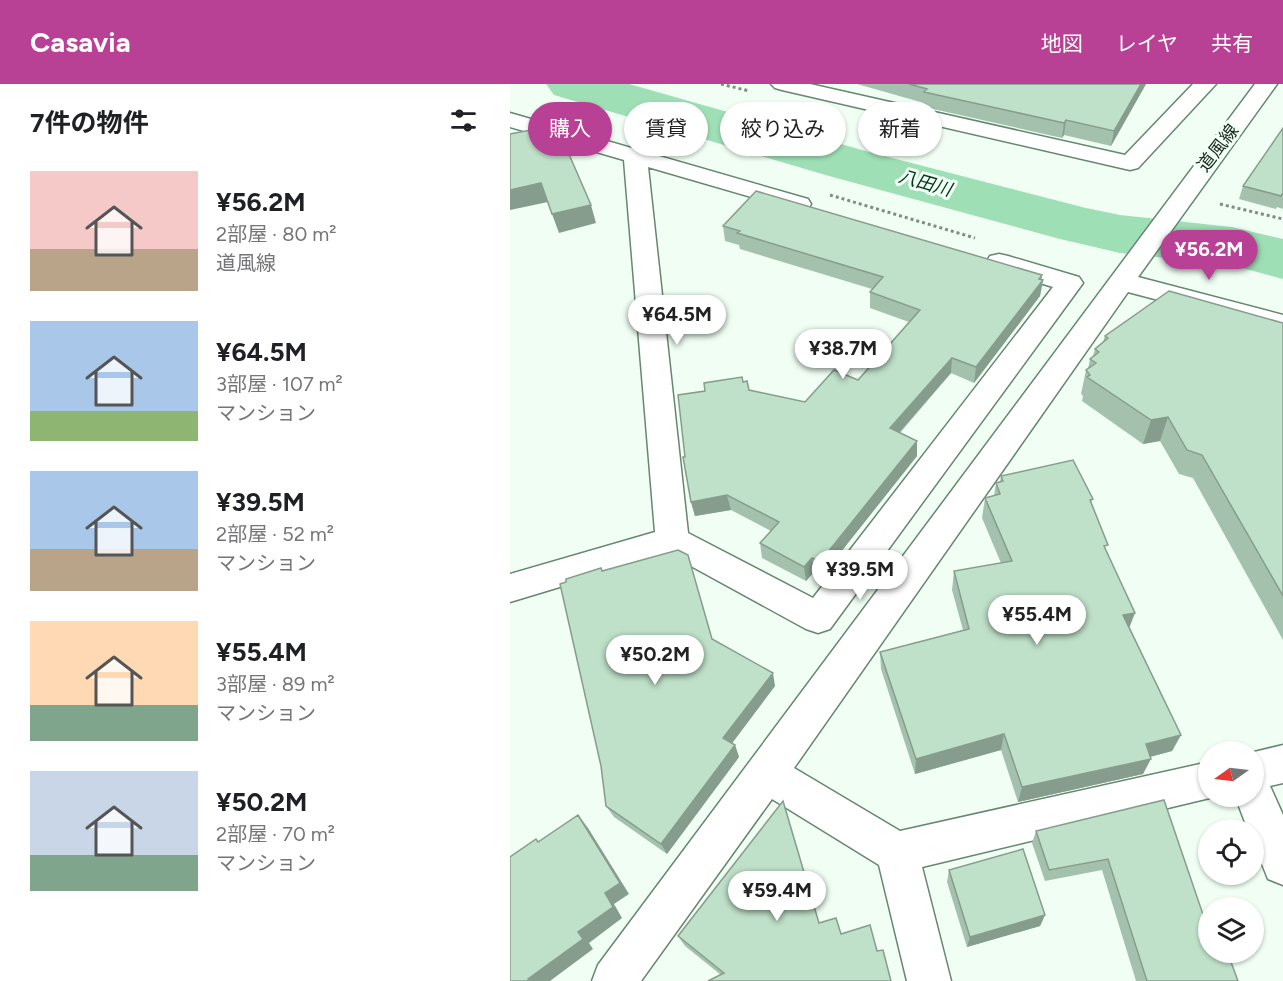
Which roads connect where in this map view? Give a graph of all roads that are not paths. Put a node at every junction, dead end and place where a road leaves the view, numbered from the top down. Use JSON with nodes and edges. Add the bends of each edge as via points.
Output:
{"nodes":[{"id":1,"x":782,"y":84,"type":"edge"},
{"id":2,"x":1205,"y":84,"type":"edge"},
{"id":3,"x":1283,"y":86,"type":"edge"},
{"id":4,"x":886,"y":88,"type":"dead end"},
{"id":5,"x":1263,"y":88,"type":"edge"},
{"id":6,"x":859,"y":100,"type":"junction"},
{"id":7,"x":510,"y":120,"type":"edge"},
{"id":8,"x":624,"y":153,"type":"edge"},
{"id":9,"x":635,"y":156,"type":"joint"},
{"id":10,"x":818,"y":209,"type":"edge"},
{"id":11,"x":979,"y":256,"type":"edge"},
{"id":12,"x":1123,"y":282,"type":"junction"},
{"id":13,"x":1283,"y":324,"type":"edge"},
{"id":14,"x":672,"y":540,"type":"junction"},
{"id":15,"x":510,"y":588,"type":"edge"},
{"id":16,"x":1283,"y":764,"type":"edge"},
{"id":17,"x":1264,"y":769,"type":"edge"},
{"id":18,"x":767,"y":774,"type":"junction"},
{"id":19,"x":1198,"y":784,"type":"edge"},
{"id":20,"x":1259,"y":807,"type":"edge"},
{"id":21,"x":897,"y":852,"type":"junction"},
{"id":22,"x":1283,"y":864,"type":"edge"},
{"id":23,"x":614,"y":981,"type":"edge"},
{"id":24,"x":929,"y":981,"type":"edge"}],
"edges":[{"from":1,"to":6,"type":"street"},
{"from":2,"to":6,"type":"street","via":[[1130,163]]},
{"from":3,"to":5,"type":"street"},
{"from":4,"to":6,"type":"street"},
{"from":5,"to":12,"type":"street","name":"道風線"},
{"from":7,"to":8,"type":"street"},
{"from":9,"to":10,"type":"street"},
{"from":9,"to":14,"type":"street"},
{"from":11,"to":14,"type":"street","via":[[1070,283],[818,618]]},
{"from":12,"to":13,"type":"street"},
{"from":12,"to":18,"type":"street","name":"道風線"},
{"from":14,"to":15,"type":"street"},
{"from":16,"to":17,"type":"street"},
{"from":18,"to":21,"type":"street"},
{"from":18,"to":23,"type":"street","name":"道風線"},
{"from":19,"to":21,"type":"street"},
{"from":20,"to":22,"type":"street"},
{"from":21,"to":24,"type":"street"}]}
